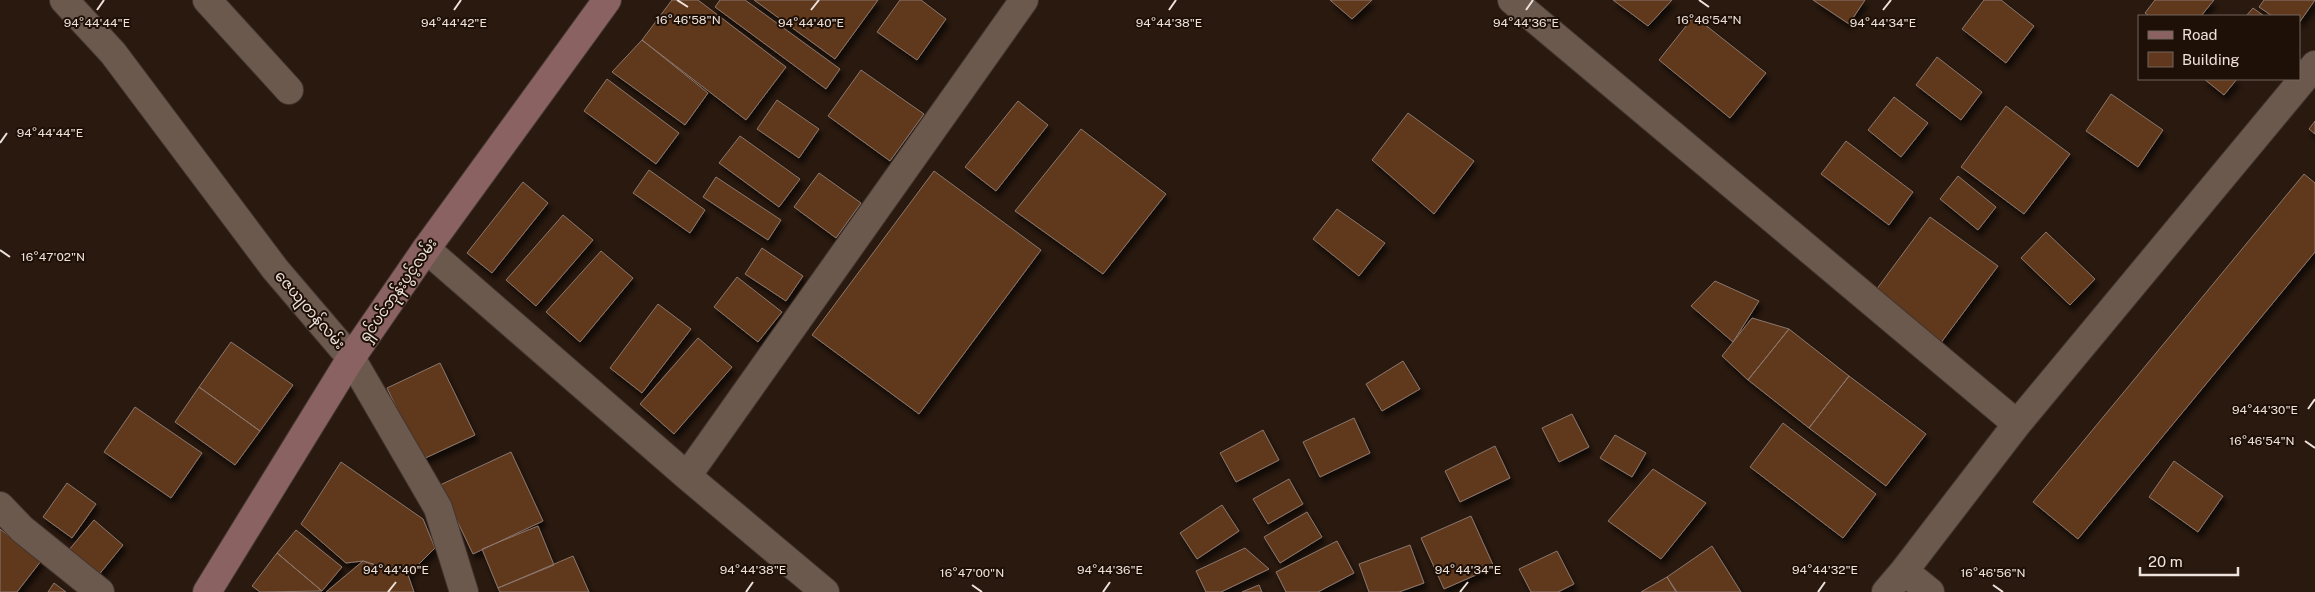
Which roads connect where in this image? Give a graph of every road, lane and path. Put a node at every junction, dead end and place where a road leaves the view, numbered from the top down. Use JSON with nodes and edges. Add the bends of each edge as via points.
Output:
{"nodes":[{"id":1,"x":64,"y":0,"type":"edge"},
{"id":2,"x":207,"y":0,"type":"edge"},
{"id":3,"x":607,"y":0,"type":"edge"},
{"id":4,"x":1024,"y":0,"type":"edge"},
{"id":5,"x":1512,"y":0,"type":"edge"},
{"id":6,"x":2315,"y":65,"type":"edge"},
{"id":7,"x":289,"y":90,"type":"dead end"},
{"id":8,"x":426,"y":249,"type":"junction"},
{"id":9,"x":351,"y":358,"type":"junction"},
{"id":10,"x":2017,"y":424,"type":"junction"},
{"id":11,"x":687,"y":476,"type":"junction"},
{"id":12,"x":0,"y":506,"type":"edge"},
{"id":13,"x":1904,"y":571,"type":"junction"},
{"id":14,"x":100,"y":592,"type":"edge"},
{"id":15,"x":207,"y":592,"type":"edge"},
{"id":16,"x":464,"y":592,"type":"edge"},
{"id":17,"x":825,"y":592,"type":"edge"},
{"id":18,"x":1886,"y":592,"type":"edge"},
{"id":19,"x":1930,"y":592,"type":"edge"}],
"edges":[{"from":1,"to":9,"type":"street","name":"ဇေယျတန်လမ်း","via":[[113,54],[275,269]]},
{"from":2,"to":7,"type":"street"},
{"from":3,"to":8,"type":"street","name":"ရှင်ပင်ဘုန်းပွင့်လမ်း"},
{"from":4,"to":11,"type":"street"},
{"from":5,"to":10,"type":"street"},
{"from":6,"to":10,"type":"street"},
{"from":8,"to":9,"type":"street","name":"ရှင်ပင်ဘုန်းပွင့်လမ်း"},
{"from":8,"to":11,"type":"street"},
{"from":9,"to":15,"type":"street","name":"ရှင်ပင်ဘုန်းပွင့်လမ်း"},
{"from":9,"to":16,"type":"street","name":"ဇေယျတန်လမ်း","via":[[438,508]]},
{"from":10,"to":13,"type":"street"},
{"from":11,"to":17,"type":"street"},
{"from":12,"to":14,"type":"street","via":[[22,529]]},
{"from":13,"to":18,"type":"street"},
{"from":13,"to":19,"type":"street"}]}
